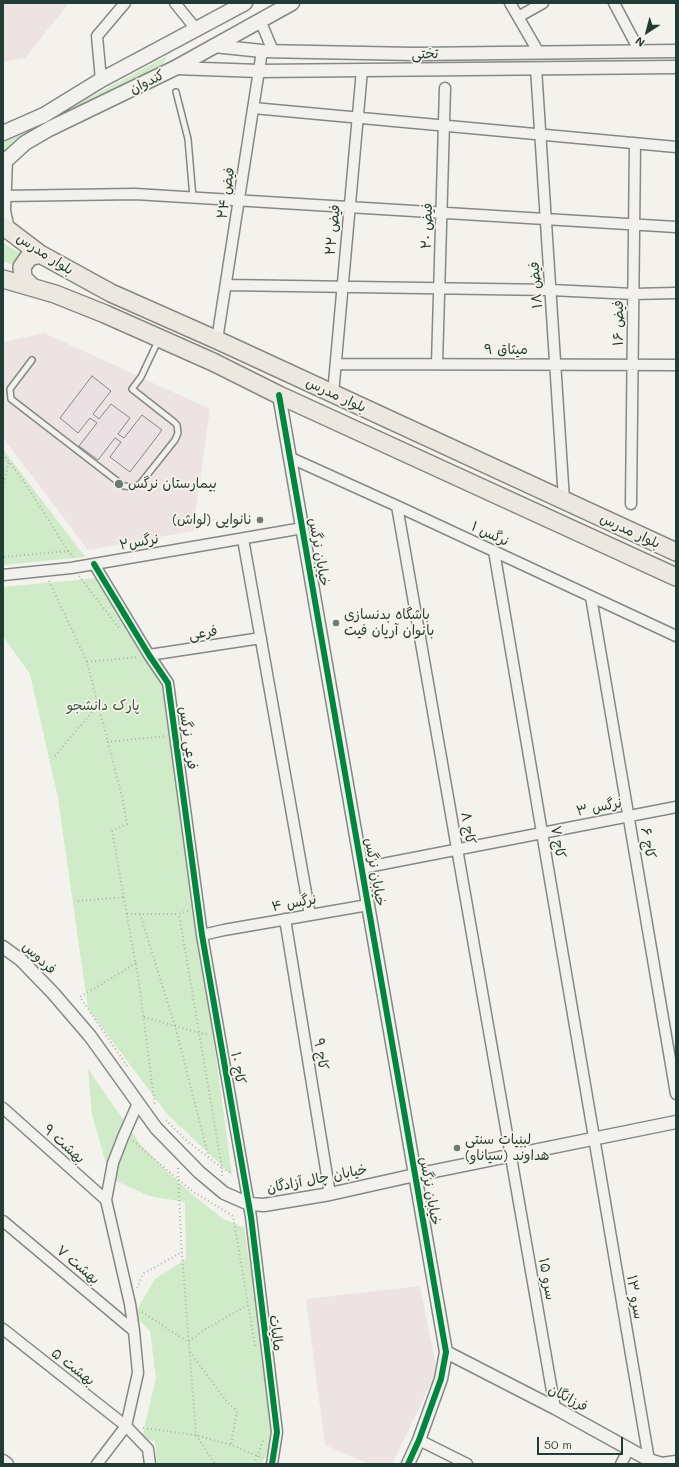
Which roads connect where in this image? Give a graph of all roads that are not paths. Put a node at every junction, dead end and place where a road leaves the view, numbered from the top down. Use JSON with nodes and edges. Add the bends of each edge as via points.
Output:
{"nodes":[{"id":1,"x":125,"y":3,"type":"edge"},
{"id":2,"x":175,"y":3,"type":"edge"},
{"id":3,"x":245,"y":3,"type":"edge"},
{"id":4,"x":292,"y":3,"type":"edge"},
{"id":5,"x":510,"y":3,"type":"edge"},
{"id":6,"x":543,"y":3,"type":"edge"},
{"id":7,"x":614,"y":3,"type":"edge"},
{"id":8,"x":518,"y":17,"type":"junction"},
{"id":9,"x":260,"y":20,"type":"junction"},
{"id":10,"x":196,"y":29,"type":"junction"},
{"id":11,"x":214,"y":46,"type":"junction"},
{"id":12,"x":267,"y":51,"type":"junction"},
{"id":13,"x":676,"y":51,"type":"edge"},
{"id":14,"x":591,"y":52,"type":"junction"},
{"id":15,"x":640,"y":52,"type":"junction"},
{"id":16,"x":539,"y":53,"type":"junction"},
{"id":17,"x":676,"y":67,"type":"edge"},
{"id":18,"x":175,"y":68,"type":"junction"},
{"id":19,"x":536,"y":68,"type":"junction"},
{"id":20,"x":591,"y":68,"type":"junction"},
{"id":21,"x":362,"y":70,"type":"junction"},
{"id":22,"x":259,"y":71,"type":"junction"},
{"id":23,"x":101,"y":80,"type":"junction"},
{"id":24,"x":445,"y":88,"type":"dead end"},
{"id":25,"x":176,"y":92,"type":"dead end"},
{"id":26,"x":253,"y":108,"type":"junction"},
{"id":27,"x":358,"y":117,"type":"junction"},
{"id":28,"x":444,"y":126,"type":"junction"},
{"id":29,"x":3,"y":133,"type":"edge"},
{"id":30,"x":540,"y":134,"type":"junction"},
{"id":31,"x":635,"y":143,"type":"junction"},
{"id":32,"x":676,"y":147,"type":"edge"},
{"id":33,"x":4,"y":161,"type":"edge"},
{"id":34,"x":3,"y":196,"type":"edge"},
{"id":35,"x":193,"y":198,"type":"junction"},
{"id":36,"x":239,"y":200,"type":"junction"},
{"id":37,"x":350,"y":207,"type":"junction"},
{"id":38,"x":442,"y":212,"type":"junction"},
{"id":39,"x":546,"y":219,"type":"junction"},
{"id":40,"x":634,"y":224,"type":"junction"},
{"id":41,"x":676,"y":226,"type":"edge"},
{"id":42,"x":5,"y":227,"type":"edge"},
{"id":43,"x":40,"y":254,"type":"junction"},
{"id":44,"x":3,"y":279,"type":"edge"},
{"id":45,"x":226,"y":285,"type":"junction"},
{"id":46,"x":31,"y":286,"type":"junction"},
{"id":47,"x":342,"y":287,"type":"junction"},
{"id":48,"x":439,"y":288,"type":"junction"},
{"id":49,"x":551,"y":290,"type":"junction"},
{"id":50,"x":633,"y":294,"type":"junction"},
{"id":51,"x":676,"y":294,"type":"edge"},
{"id":52,"x":160,"y":338,"type":"junction"},
{"id":53,"x":217,"y":340,"type":"junction"},
{"id":54,"x":32,"y":360,"type":"dead end"},
{"id":55,"x":336,"y":364,"type":"junction"},
{"id":56,"x":438,"y":364,"type":"junction"},
{"id":57,"x":555,"y":364,"type":"junction"},
{"id":58,"x":633,"y":365,"type":"junction"},
{"id":59,"x":676,"y":365,"type":"edge"},
{"id":60,"x":333,"y":394,"type":"junction"},
{"id":61,"x":279,"y":395,"type":"junction"},
{"id":62,"x":290,"y":458,"type":"junction"},
{"id":63,"x":564,"y":500,"type":"junction"},
{"id":64,"x":631,"y":504,"type":"dead end"},
{"id":65,"x":397,"y":506,"type":"junction"},
{"id":66,"x":303,"y":528,"type":"junction"},
{"id":67,"x":243,"y":538,"type":"junction"},
{"id":68,"x":494,"y":551,"type":"junction"},
{"id":69,"x":676,"y":552,"type":"edge"},
{"id":70,"x":94,"y":564,"type":"junction"},
{"id":71,"x":3,"y":575,"type":"edge"},
{"id":72,"x":676,"y":577,"type":"edge"},
{"id":73,"x":592,"y":597,"type":"junction"},
{"id":74,"x":676,"y":636,"type":"edge"},
{"id":75,"x":261,"y":638,"type":"junction"},
{"id":76,"x":149,"y":655,"type":"junction"},
{"id":77,"x":676,"y":806,"type":"edge"},
{"id":78,"x":629,"y":816,"type":"junction"},
{"id":79,"x":542,"y":833,"type":"junction"},
{"id":80,"x":457,"y":850,"type":"junction"},
{"id":81,"x":362,"y":868,"type":"junction"},
{"id":82,"x":368,"y":905,"type":"junction"},
{"id":83,"x":310,"y":915,"type":"junction"},
{"id":84,"x":285,"y":919,"type":"junction"},
{"id":85,"x":202,"y":935,"type":"junction"},
{"id":86,"x":3,"y":947,"type":"edge"},
{"id":87,"x":53,"y":992,"type":"joint"},
{"id":88,"x":676,"y":1094,"type":"edge"},
{"id":89,"x":138,"y":1103,"type":"junction"},
{"id":90,"x":3,"y":1108,"type":"edge"},
{"id":91,"x":676,"y":1122,"type":"edge"},
{"id":92,"x":594,"y":1138,"type":"junction"},
{"id":93,"x":511,"y":1156,"type":"junction"},
{"id":94,"x":416,"y":1175,"type":"junction"},
{"id":95,"x":330,"y":1194,"type":"junction"},
{"id":96,"x":106,"y":1200,"type":"junction"},
{"id":97,"x":249,"y":1204,"type":"junction"},
{"id":98,"x":3,"y":1221,"type":"edge"},
{"id":99,"x":3,"y":1329,"type":"edge"},
{"id":100,"x":134,"y":1331,"type":"junction"},
{"id":101,"x":446,"y":1352,"type":"junction"},
{"id":102,"x":556,"y":1408,"type":"junction"},
{"id":103,"x":126,"y":1426,"type":"junction"},
{"id":104,"x":419,"y":1440,"type":"junction"},
{"id":105,"x":629,"y":1448,"type":"junction"},
{"id":106,"x":649,"y":1460,"type":"junction"},
{"id":107,"x":3,"y":1461,"type":"edge"},
{"id":108,"x":676,"y":1462,"type":"edge"},
{"id":109,"x":7,"y":1464,"type":"edge"},
{"id":110,"x":97,"y":1464,"type":"edge"},
{"id":111,"x":150,"y":1464,"type":"edge"},
{"id":112,"x":272,"y":1464,"type":"edge"},
{"id":113,"x":408,"y":1464,"type":"edge"},
{"id":114,"x":467,"y":1464,"type":"edge"},
{"id":115,"x":621,"y":1464,"type":"edge"}],
"edges":[{"from":1,"to":23,"type":"street","via":[[97,36]]},
{"from":2,"to":10,"type":"street"},
{"from":3,"to":10,"type":"main road","name":"کندوان"},
{"from":4,"to":9,"type":"main road","name":"کندوان"},
{"from":5,"to":8,"type":"street"},
{"from":6,"to":8,"type":"street"},
{"from":7,"to":15,"type":"street"},
{"from":8,"to":16,"type":"street"},
{"from":9,"to":11,"type":"main road","name":"کندوان"},
{"from":9,"to":12,"type":"street"},
{"from":10,"to":23,"type":"main road","name":"کندوان"},
{"from":11,"to":12,"type":"street","name":"تختی"},
{"from":11,"to":18,"type":"main road","name":"کندوان"},
{"from":12,"to":16,"type":"street","name":"تختی"},
{"from":12,"to":22,"type":"street","name":"فیض ۲۴"},
{"from":13,"to":15,"type":"street","name":"تختی"},
{"from":14,"to":15,"type":"street","name":"تختی"},
{"from":14,"to":16,"type":"street","name":"تختی"},
{"from":14,"to":20,"type":"street"},
{"from":17,"to":20,"type":"street","name":"تختی"},
{"from":18,"to":22,"type":"street","name":"تختی"},
{"from":18,"to":33,"type":"main road","name":"کندوان","via":[[50,129],[25,143]]},
{"from":19,"to":20,"type":"street","name":"تختی"},
{"from":19,"to":21,"type":"street","name":"تختی"},
{"from":19,"to":30,"type":"street","name":"فیض ۱۸"},
{"from":21,"to":22,"type":"street","name":"تختی"},
{"from":21,"to":27,"type":"street","name":"فیض ۲۲"},
{"from":22,"to":26,"type":"street","name":"فیض ۲۴"},
{"from":23,"to":29,"type":"main road","name":"کندوان","via":[[44,115]]},
{"from":24,"to":28,"type":"street","name":"فیض ۲۰"},
{"from":25,"to":35,"type":"lane","via":[[188,139]]},
{"from":26,"to":27,"type":"street"},
{"from":26,"to":36,"type":"street","name":"فیض ۲۴"},
{"from":27,"to":28,"type":"street"},
{"from":27,"to":37,"type":"street","name":"فیض ۲۲"},
{"from":28,"to":30,"type":"street"},
{"from":28,"to":38,"type":"street","name":"فیض ۲۰"},
{"from":30,"to":31,"type":"street"},
{"from":30,"to":39,"type":"street","name":"فیض ۱۸"},
{"from":31,"to":32,"type":"street"},
{"from":31,"to":40,"type":"street","name":"فیض ۱۶"},
{"from":33,"to":34,"type":"main road"},
{"from":34,"to":35,"type":"street","via":[[135,194]]},
{"from":34,"to":42,"type":"main road"},
{"from":35,"to":36,"type":"street"},
{"from":36,"to":37,"type":"street"},
{"from":36,"to":45,"type":"street","name":"فیض ۲۴"},
{"from":37,"to":38,"type":"street"},
{"from":37,"to":47,"type":"street","name":"فیض ۲۲"},
{"from":38,"to":39,"type":"street"},
{"from":38,"to":48,"type":"street","name":"فیض ۲۰"},
{"from":39,"to":40,"type":"street"},
{"from":39,"to":49,"type":"street","name":"فیض ۱۸"},
{"from":40,"to":41,"type":"street"},
{"from":40,"to":50,"type":"street","name":"فیض ۱۶"},
{"from":42,"to":43,"type":"highway","name":"بلوار مدرس"},
{"from":43,"to":46,"type":"highway","via":[[29,257],[22,267],[23,278]]},
{"from":43,"to":53,"type":"highway","name":"بلوار مدرس","via":[[111,293]]},
{"from":44,"to":46,"type":"highway","name":"بلوار مدرس"},
{"from":45,"to":47,"type":"street"},
{"from":45,"to":53,"type":"street","name":"فیض ۲۴"},
{"from":46,"to":52,"type":"highway","name":"بلوار مدرس","via":[[69,299]]},
{"from":47,"to":48,"type":"street"},
{"from":47,"to":55,"type":"street","name":"فیض ۲۲"},
{"from":48,"to":49,"type":"street"},
{"from":48,"to":56,"type":"street","name":"فیض ۲۰"},
{"from":49,"to":50,"type":"street"},
{"from":49,"to":57,"type":"street","name":"فیض ۱۸"},
{"from":50,"to":51,"type":"street"},
{"from":50,"to":58,"type":"street","name":"فیض ۱۶"},
{"from":52,"to":54,"type":"lane","via":[[141,378],[132,389],[174,422],[178,433],[140,484],[133,487],[121,484],[11,399],[10,389]]},
{"from":52,"to":61,"type":"highway","name":"بلوار مدرس"},
{"from":53,"to":60,"type":"highway","name":"بلوار مدرس"},
{"from":55,"to":56,"type":"street","name":"میثاق ۹"},
{"from":55,"to":60,"type":"street","name":"فیض ۲۲"},
{"from":56,"to":57,"type":"street","name":"میثاق ۹"},
{"from":57,"to":58,"type":"street","name":"میثاق ۹"},
{"from":57,"to":63,"type":"street","name":"فیض ۱۸"},
{"from":58,"to":59,"type":"street","name":"میثاق ۹"},
{"from":58,"to":64,"type":"street","name":"فیض ۱۶"},
{"from":60,"to":63,"type":"highway","name":"بلوار مدرس"},
{"from":61,"to":62,"type":"street","name":"خیابان نرگس"},
{"from":61,"to":72,"type":"highway","name":"بلوار مدرس"},
{"from":62,"to":65,"type":"street","name":"نرگس ۱"},
{"from":62,"to":66,"type":"street","name":"خیابان نرگس"},
{"from":63,"to":69,"type":"highway","name":"بلوار مدرس"},
{"from":65,"to":68,"type":"street","name":"نرگس ۱"},
{"from":65,"to":80,"type":"street","name":"کاج ۸"},
{"from":66,"to":67,"type":"street","name":"نرگس۲"},
{"from":66,"to":81,"type":"street","name":"خیابان نرگس"},
{"from":67,"to":70,"type":"street","name":"نرگس۲"},
{"from":67,"to":75,"type":"street"},
{"from":68,"to":73,"type":"street","name":"نرگس ۱"},
{"from":68,"to":79,"type":"street","name":"کاج ۷"},
{"from":70,"to":71,"type":"street","name":"نرگس۲"},
{"from":70,"to":76,"type":"street","name":"فرعی نرگس"},
{"from":73,"to":74,"type":"street","name":"نرگس ۱"},
{"from":73,"to":78,"type":"street","name":"کاج ۶"},
{"from":75,"to":76,"type":"street","name":"فرعی"},
{"from":75,"to":83,"type":"street"},
{"from":76,"to":85,"type":"street","name":"فرعی نرگس","via":[[168,683]]},
{"from":77,"to":78,"type":"street","name":"نرگس ۳"},
{"from":78,"to":79,"type":"street","name":"نرگس ۳"},
{"from":78,"to":88,"type":"street","name":"کاج ۶"},
{"from":79,"to":80,"type":"street","name":"نرگس ۳"},
{"from":79,"to":92,"type":"street","name":"کاج ۷"},
{"from":80,"to":81,"type":"street","name":"نرگس ۳"},
{"from":80,"to":93,"type":"street","name":"کاج ۸"},
{"from":81,"to":82,"type":"street","name":"خیابان نرگس"},
{"from":82,"to":83,"type":"street","name":"نرگس ۴"},
{"from":82,"to":94,"type":"street","name":"خیابان نرگس"},
{"from":83,"to":84,"type":"street","name":"نرگس ۴"},
{"from":84,"to":85,"type":"street","name":"نرگس ۴"},
{"from":84,"to":95,"type":"street","name":"کاج ۹"},
{"from":85,"to":97,"type":"street","name":"کاج ۱۰"},
{"from":86,"to":87,"type":"street","name":"فردوس","via":[[21,960]]},
{"from":87,"to":89,"type":"street","name":"خیابان چال آزادگان","via":[[90,1036]]},
{"from":89,"to":96,"type":"street","via":[[113,1163]]},
{"from":89,"to":97,"type":"street","name":"خیابان چال آزادگان","via":[[156,1128],[199,1172],[224,1193]]},
{"from":90,"to":96,"type":"street","name":"بهشت ۹"},
{"from":91,"to":92,"type":"street","name":"خیابان چال آزادگان"},
{"from":92,"to":93,"type":"street","name":"خیابان چال آزادگان"},
{"from":92,"to":106,"type":"street","name":"سرو ۱۳"},
{"from":93,"to":94,"type":"street","name":"خیابان چال آزادگان"},
{"from":93,"to":102,"type":"street","name":"سرو ۱۵"},
{"from":94,"to":95,"type":"street","name":"خیابان چال آزادگان"},
{"from":94,"to":101,"type":"street","name":"خیابان نرگس"},
{"from":95,"to":97,"type":"street","name":"خیابان چال آزادگان","via":[[264,1205]]},
{"from":96,"to":100,"type":"street"},
{"from":97,"to":112,"type":"street","name":"مالیات","via":[[277,1432]]},
{"from":98,"to":100,"type":"street","name":"بهشت ۷"},
{"from":99,"to":103,"type":"street","name":"بهشت ۵"},
{"from":100,"to":103,"type":"street","via":[[138,1373]]},
{"from":101,"to":102,"type":"street","name":"فرزانگان"},
{"from":101,"to":104,"type":"street","via":[[441,1379]]},
{"from":102,"to":105,"type":"street","name":"فرزانگان"},
{"from":103,"to":110,"type":"street"},
{"from":103,"to":111,"type":"street","name":"بهشت ۵","via":[[148,1450]]},
{"from":104,"to":113,"type":"street"},
{"from":104,"to":114,"type":"street"},
{"from":105,"to":106,"type":"street","name":"فرزانگان"},
{"from":105,"to":115,"type":"street"},
{"from":106,"to":108,"type":"street","name":"فرزانگان","via":[[662,1464]]},
{"from":107,"to":109,"type":"street"}]}
